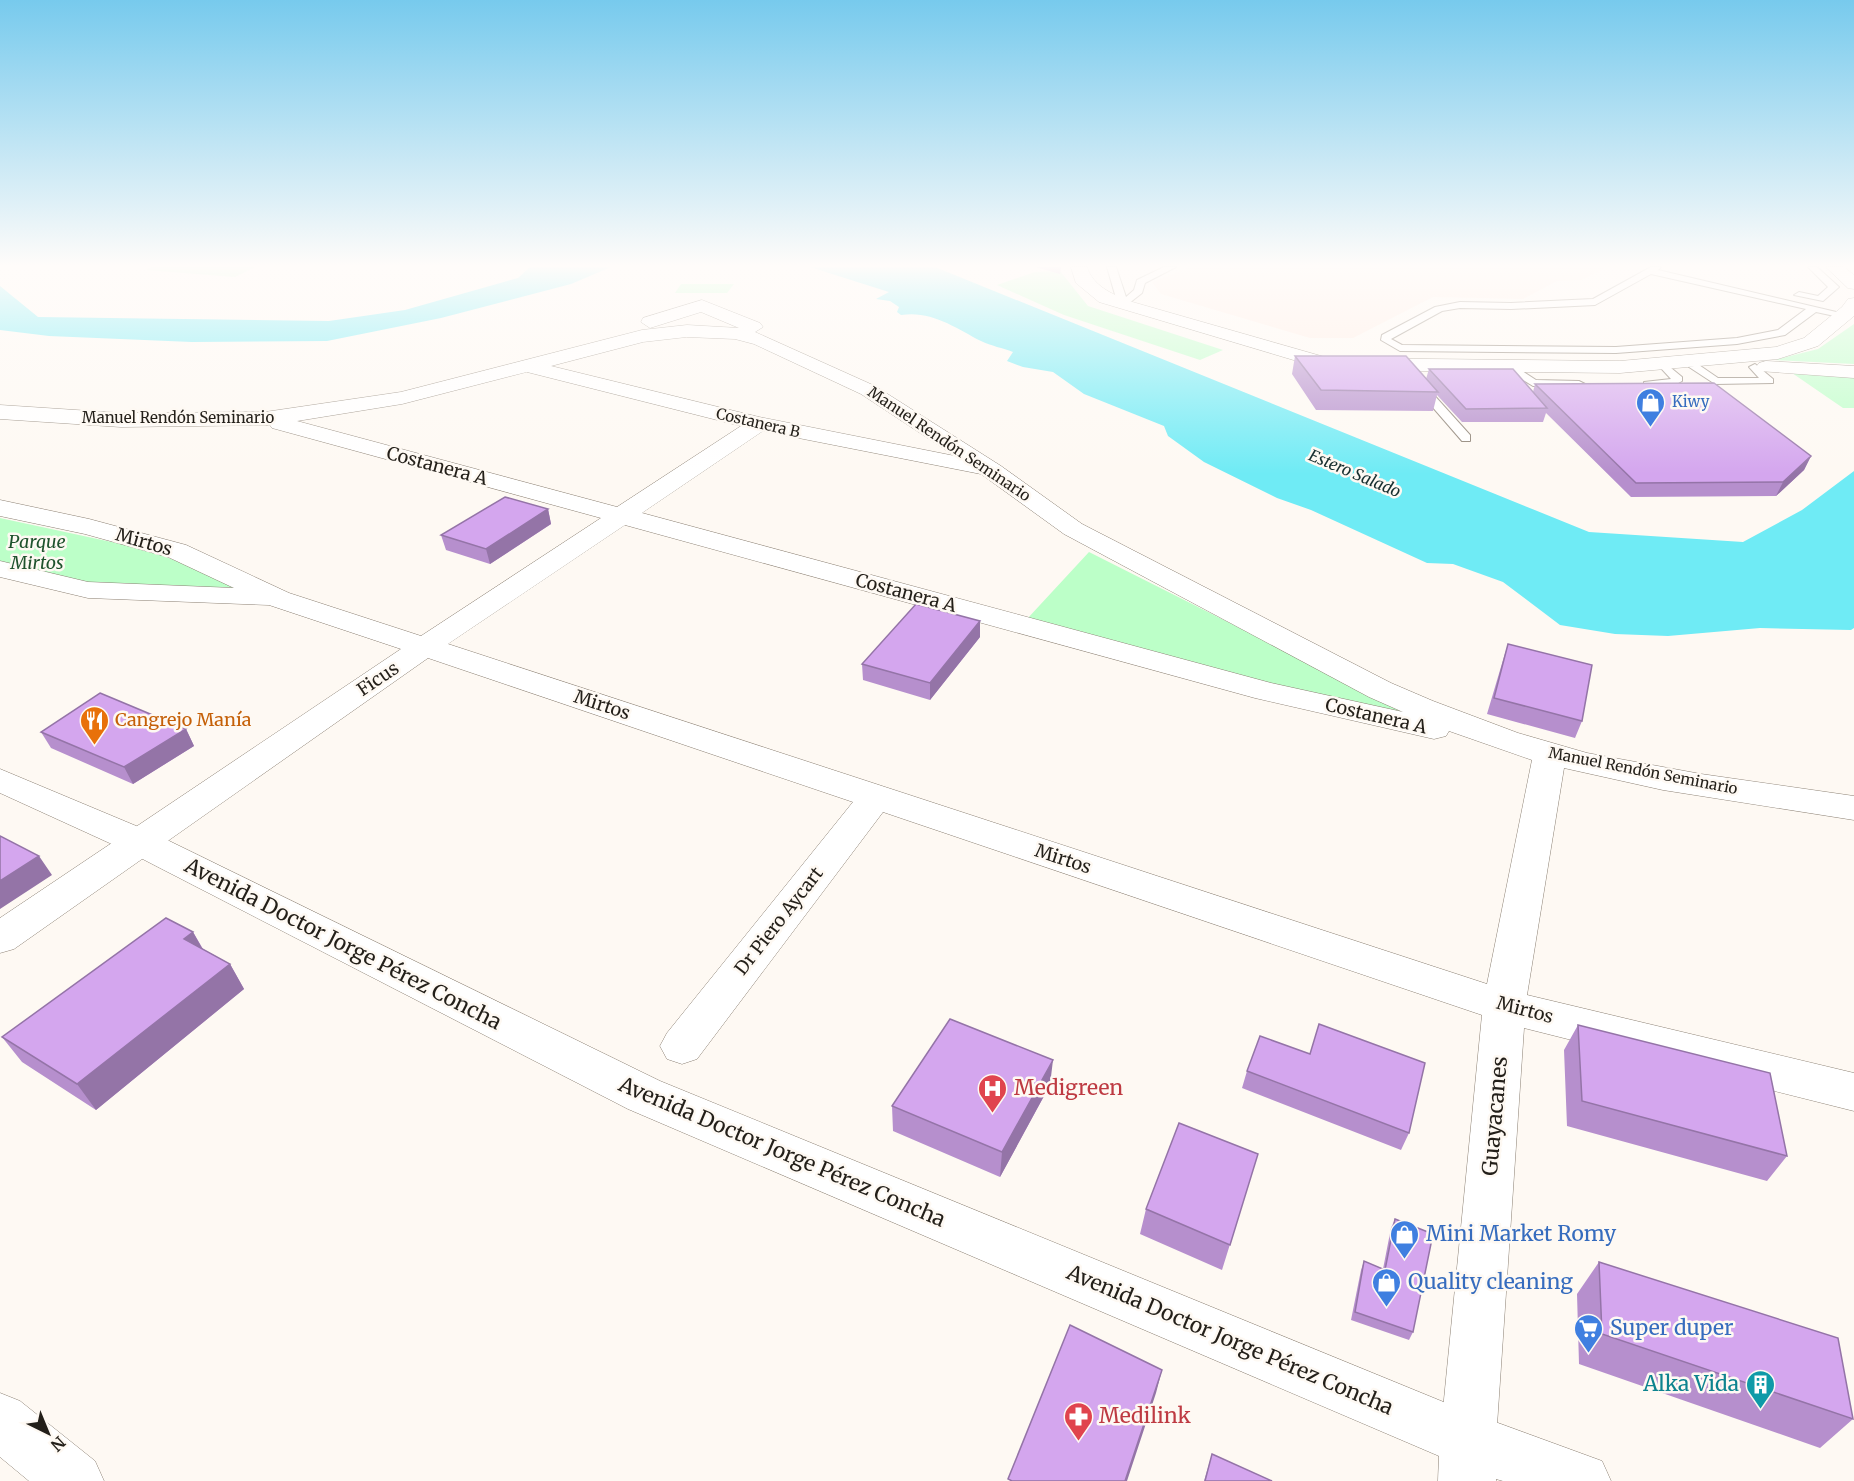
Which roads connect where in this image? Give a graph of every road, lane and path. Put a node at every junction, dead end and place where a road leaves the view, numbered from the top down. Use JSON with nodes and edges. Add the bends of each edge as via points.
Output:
{"nodes":[{"id":1,"x":652,"y":336,"type":"edge"},
{"id":2,"x":745,"y":336,"type":"edge"},
{"id":3,"x":1231,"y":336,"type":"edge"},
{"id":4,"x":1388,"y":336,"type":"edge"},
{"id":5,"x":1764,"y":336,"type":"edge"},
{"id":6,"x":1818,"y":336,"type":"edge"},
{"id":7,"x":1560,"y":350,"type":"junction"},
{"id":8,"x":525,"y":365,"type":"junction"},
{"id":9,"x":1401,"y":365,"type":"junction"},
{"id":10,"x":1580,"y":366,"type":"junction"},
{"id":11,"x":1665,"y":366,"type":"junction"},
{"id":12,"x":1509,"y":367,"type":"junction"},
{"id":13,"x":1620,"y":367,"type":"junction"},
{"id":14,"x":1854,"y":372,"type":"edge"},
{"id":15,"x":1594,"y":384,"type":"edge"},
{"id":16,"x":1638,"y":384,"type":"edge"},
{"id":17,"x":0,"y":412,"type":"edge"},
{"id":18,"x":266,"y":419,"type":"junction"},
{"id":19,"x":759,"y":424,"type":"junction"},
{"id":20,"x":1466,"y":438,"type":"dead end"},
{"id":21,"x":993,"y":471,"type":"junction"},
{"id":22,"x":0,"y":508,"type":"edge"},
{"id":23,"x":620,"y":516,"type":"junction"},
{"id":24,"x":0,"y":569,"type":"edge"},
{"id":25,"x":279,"y":599,"type":"junction"},
{"id":26,"x":424,"y":647,"type":"junction"},
{"id":27,"x":1550,"y":754,"type":"junction"},
{"id":28,"x":0,"y":780,"type":"edge"},
{"id":29,"x":876,"y":797,"type":"junction"},
{"id":30,"x":1854,"y":808,"type":"edge"},
{"id":31,"x":140,"y":842,"type":"junction"},
{"id":32,"x":0,"y":938,"type":"edge"},
{"id":33,"x":1504,"y":1005,"type":"junction"},
{"id":34,"x":682,"y":1046,"type":"dead end"},
{"id":35,"x":1854,"y":1092,"type":"edge"},
{"id":36,"x":0,"y":1421,"type":"edge"},
{"id":37,"x":1468,"y":1461,"type":"edge"},
{"id":38,"x":75,"y":1481,"type":"edge"},
{"id":39,"x":1582,"y":1481,"type":"edge"}],
"edges":[{"from":1,"to":8,"type":"street","name":"Manuel Rendón Seminario"},
{"from":2,"to":21,"type":"street","name":"Manuel Rendón Seminario","via":[[868,390]]},
{"from":3,"to":9,"type":"street","via":[[1327,364]]},
{"from":4,"to":7,"type":"lane","via":[[1400,348]]},
{"from":5,"to":7,"type":"lane","via":[[1616,350]]},
{"from":6,"to":13,"type":"street","via":[[1778,353]]},
{"from":7,"to":10,"type":"lane"},
{"from":8,"to":18,"type":"street","name":"Manuel Rendón Seminario","via":[[402,398]]},
{"from":8,"to":19,"type":"street","name":"Costanera B"},
{"from":9,"to":12,"type":"street"},
{"from":9,"to":20,"type":"lane"},
{"from":10,"to":12,"type":"street"},
{"from":10,"to":13,"type":"street"},
{"from":11,"to":13,"type":"street"},
{"from":11,"to":14,"type":"street"},
{"from":11,"to":16,"type":"lane","via":[[1678,379],[1673,383]]},
{"from":12,"to":15,"type":"lane","via":[[1528,382]]},
{"from":17,"to":18,"type":"street","name":"Manuel Rendón Seminario","via":[[121,420]]},
{"from":18,"to":23,"type":"street","name":"Costanera A"},
{"from":19,"to":21,"type":"street","name":"Costanera B"},
{"from":19,"to":23,"type":"street","name":"Ficus"},
{"from":21,"to":27,"type":"street","name":"Manuel Rendón Seminario","via":[[1073,529],[1370,685],[1459,724]]},
{"from":22,"to":25,"type":"street","name":"Mirtos","via":[[177,551]]},
{"from":23,"to":26,"type":"street","name":"Ficus"},
{"from":23,"to":27,"type":"street","name":"Costanera A","via":[[1266,691]]},
{"from":24,"to":25,"type":"street","name":"Mirtos","via":[[88,590]]},
{"from":25,"to":26,"type":"street","name":"Mirtos"},
{"from":26,"to":29,"type":"street","name":"Mirtos"},
{"from":26,"to":31,"type":"street","name":"Ficus"},
{"from":27,"to":30,"type":"street","name":"Manuel Rendón Seminario","via":[[1660,777]]},
{"from":27,"to":33,"type":"street","name":"Guayacanes"},
{"from":28,"to":31,"type":"street","name":"Avenida Doctor Jorge Pérez Concha"},
{"from":29,"to":33,"type":"street","name":"Mirtos"},
{"from":29,"to":34,"type":"street","name":"Dr Piero Aycart"},
{"from":31,"to":32,"type":"street","name":"Ficus"},
{"from":31,"to":37,"type":"street","name":"Avenida Doctor Jorge Pérez Concha","via":[[644,1095]]},
{"from":33,"to":35,"type":"street","name":"Mirtos"},
{"from":33,"to":37,"type":"street","name":"Guayacanes"},
{"from":36,"to":38,"type":"street"},
{"from":37,"to":39,"type":"street","name":"Avenida Doctor Jorge Pérez Concha"}]}
